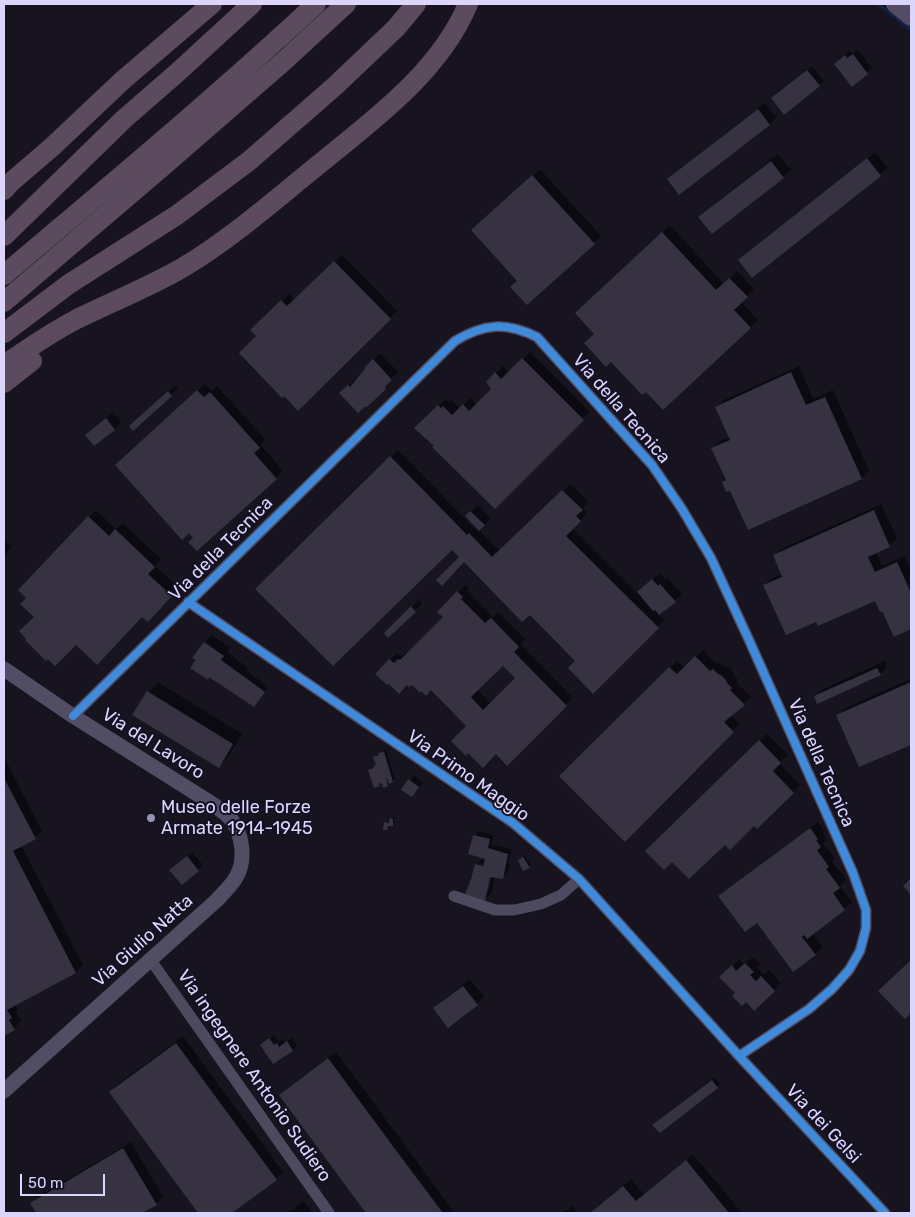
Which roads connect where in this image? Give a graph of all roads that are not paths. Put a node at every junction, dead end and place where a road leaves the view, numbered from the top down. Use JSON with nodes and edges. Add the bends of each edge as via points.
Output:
{"nodes":[{"id":1,"x":212,"y":4,"type":"edge"},
{"id":2,"x":252,"y":4,"type":"edge"},
{"id":3,"x":316,"y":4,"type":"edge"},
{"id":4,"x":346,"y":4,"type":"edge"},
{"id":5,"x":416,"y":4,"type":"edge"},
{"id":6,"x":468,"y":4,"type":"edge"},
{"id":7,"x":895,"y":4,"type":"edge"},
{"id":8,"x":911,"y":17,"type":"edge"},
{"id":9,"x":6,"y":187,"type":"edge"},
{"id":10,"x":4,"y":236,"type":"edge"},
{"id":11,"x":4,"y":275,"type":"edge"},
{"id":12,"x":4,"y":302,"type":"edge"},
{"id":13,"x":115,"y":302,"type":"junction"},
{"id":14,"x":4,"y":333,"type":"edge"},
{"id":15,"x":4,"y":365,"type":"edge"},
{"id":16,"x":4,"y":383,"type":"edge"},
{"id":17,"x":188,"y":602,"type":"junction"},
{"id":18,"x":4,"y":668,"type":"edge"},
{"id":19,"x":73,"y":716,"type":"junction"},
{"id":20,"x":208,"y":800,"type":"joint"},
{"id":21,"x":579,"y":879,"type":"junction"},
{"id":22,"x":454,"y":896,"type":"dead end"},
{"id":23,"x":150,"y":959,"type":"junction"},
{"id":24,"x":739,"y":1056,"type":"junction"},
{"id":25,"x":4,"y":1091,"type":"edge"},
{"id":26,"x":329,"y":1213,"type":"edge"},
{"id":27,"x":885,"y":1213,"type":"edge"}],
"edges":[{"from":1,"to":9,"type":"highway"},
{"from":2,"to":10,"type":"highway","via":[[124,119]]},
{"from":3,"to":11,"type":"highway"},
{"from":4,"to":12,"type":"highway","via":[[250,91]]},
{"from":5,"to":14,"type":"highway","via":[[396,28],[335,86],[249,161],[177,215],[69,284]]},
{"from":6,"to":13,"type":"highway","via":[[448,41],[427,69],[377,116],[212,248],[182,268]]},
{"from":7,"to":8,"type":"main road"},
{"from":13,"to":15,"type":"highway","via":[[76,320]]},
{"from":13,"to":16,"type":"highway"},
{"from":17,"to":19,"type":"street","name":"Via della Tecnica"},
{"from":17,"to":21,"type":"street","name":"Via Primo Maggio","via":[[512,823]]},
{"from":17,"to":24,"type":"street","name":"Via della Tecnica","via":[[455,340],[469,332],[505,326],[537,336],[652,466],[711,558],[853,873],[866,910],[866,928],[860,951],[850,970],[809,1009]]},
{"from":18,"to":19,"type":"street","name":"Via del Lavoro"},
{"from":19,"to":20,"type":"street","name":"Via del Lavoro"},
{"from":20,"to":23,"type":"street","name":"Via Giulio Natta","via":[[228,816],[237,831],[242,861],[236,878],[217,900]]},
{"from":21,"to":22,"type":"street","via":[[561,895],[514,910],[496,910]]},
{"from":21,"to":24,"type":"street","name":"Via Primo Maggio"},
{"from":23,"to":25,"type":"street","name":"Via Giulio Natta"},
{"from":23,"to":26,"type":"street","name":"Via ingegnere Antonio Sudiero"},
{"from":24,"to":27,"type":"street","name":"Via dei Gelsi"}]}
